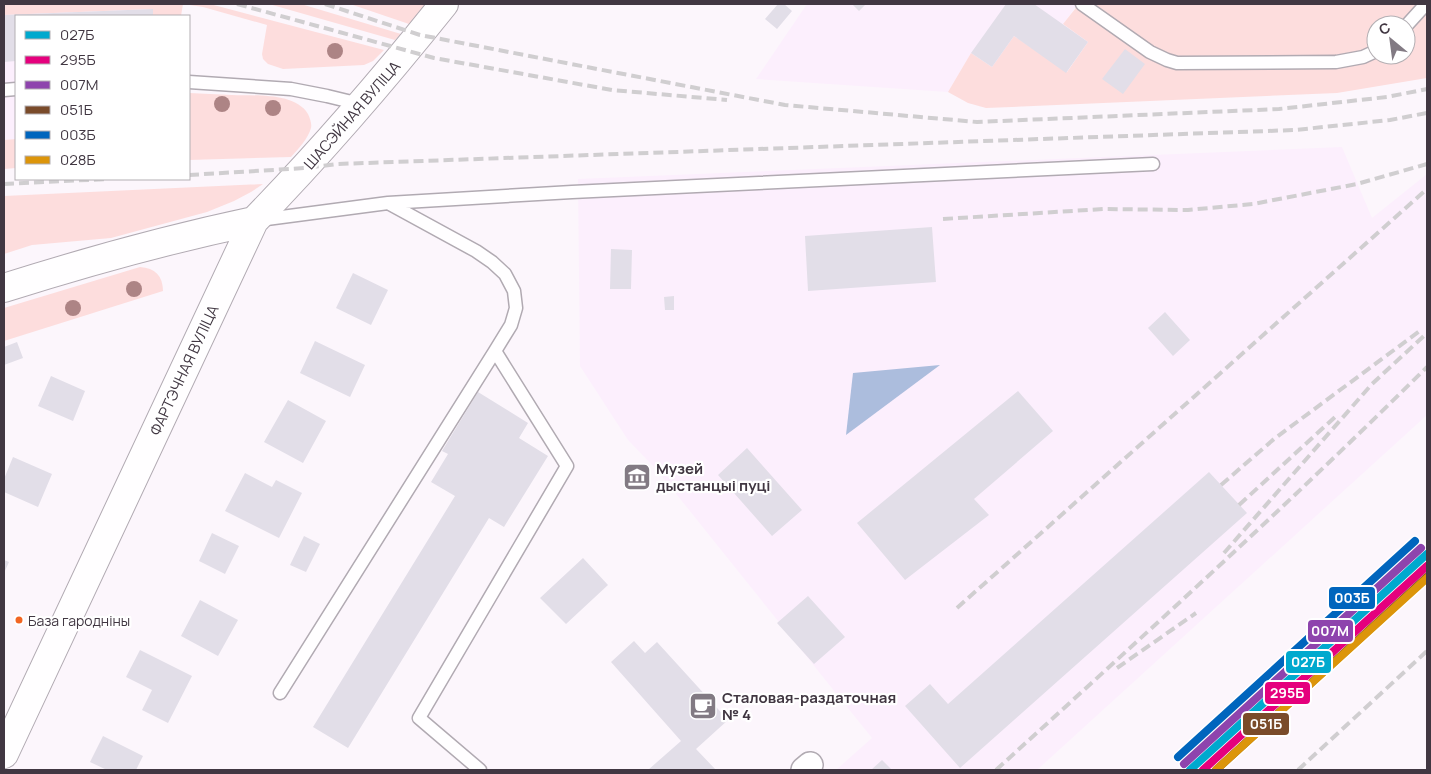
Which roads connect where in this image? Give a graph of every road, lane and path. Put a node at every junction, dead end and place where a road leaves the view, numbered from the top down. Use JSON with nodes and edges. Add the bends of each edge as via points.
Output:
{"nodes":[{"id":1,"x":444,"y":4,"type":"edge"},
{"id":2,"x":1082,"y":4,"type":"edge"},
{"id":3,"x":1426,"y":4,"type":"edge"},
{"id":4,"x":1416,"y":15,"type":"edge"},
{"id":5,"x":1366,"y":56,"type":"edge"},
{"id":6,"x":190,"y":82,"type":"edge"},
{"id":7,"x":360,"y":104,"type":"junction"},
{"id":8,"x":1153,"y":164,"type":"dead end"},
{"id":9,"x":388,"y":203,"type":"junction"},
{"id":10,"x":254,"y":221,"type":"junction"},
{"id":11,"x":4,"y":288,"type":"edge"},
{"id":12,"x":496,"y":351,"type":"junction"},
{"id":13,"x":280,"y":693,"type":"dead end"},
{"id":14,"x":4,"y":754,"type":"edge"},
{"id":15,"x":480,"y":770,"type":"edge"}],
"edges":[{"from":1,"to":7,"type":"main road","name":"ШАСЭЙНАЯ ВУЛІЦА"},
{"from":2,"to":5,"type":"lane","via":[[1150,52],[1177,63],[1336,62]]},
{"from":3,"to":4,"type":"lane"},
{"from":6,"to":7,"type":"lane","via":[[291,89]]},
{"from":7,"to":10,"type":"main road","name":"ШАСЭЙНАЯ ВУЛІЦА"},
{"from":8,"to":9,"type":"lane"},
{"from":9,"to":10,"type":"lane"},
{"from":9,"to":12,"type":"lane","via":[[476,251],[505,274],[514,291],[516,308]]},
{"from":10,"to":11,"type":"main road","via":[[68,267]]},
{"from":10,"to":14,"type":"main road","name":"ФАРТЭЧНАЯ ВУЛІЦА"},
{"from":12,"to":13,"type":"lane"},
{"from":12,"to":15,"type":"lane","via":[[567,466],[419,718]]}]}
